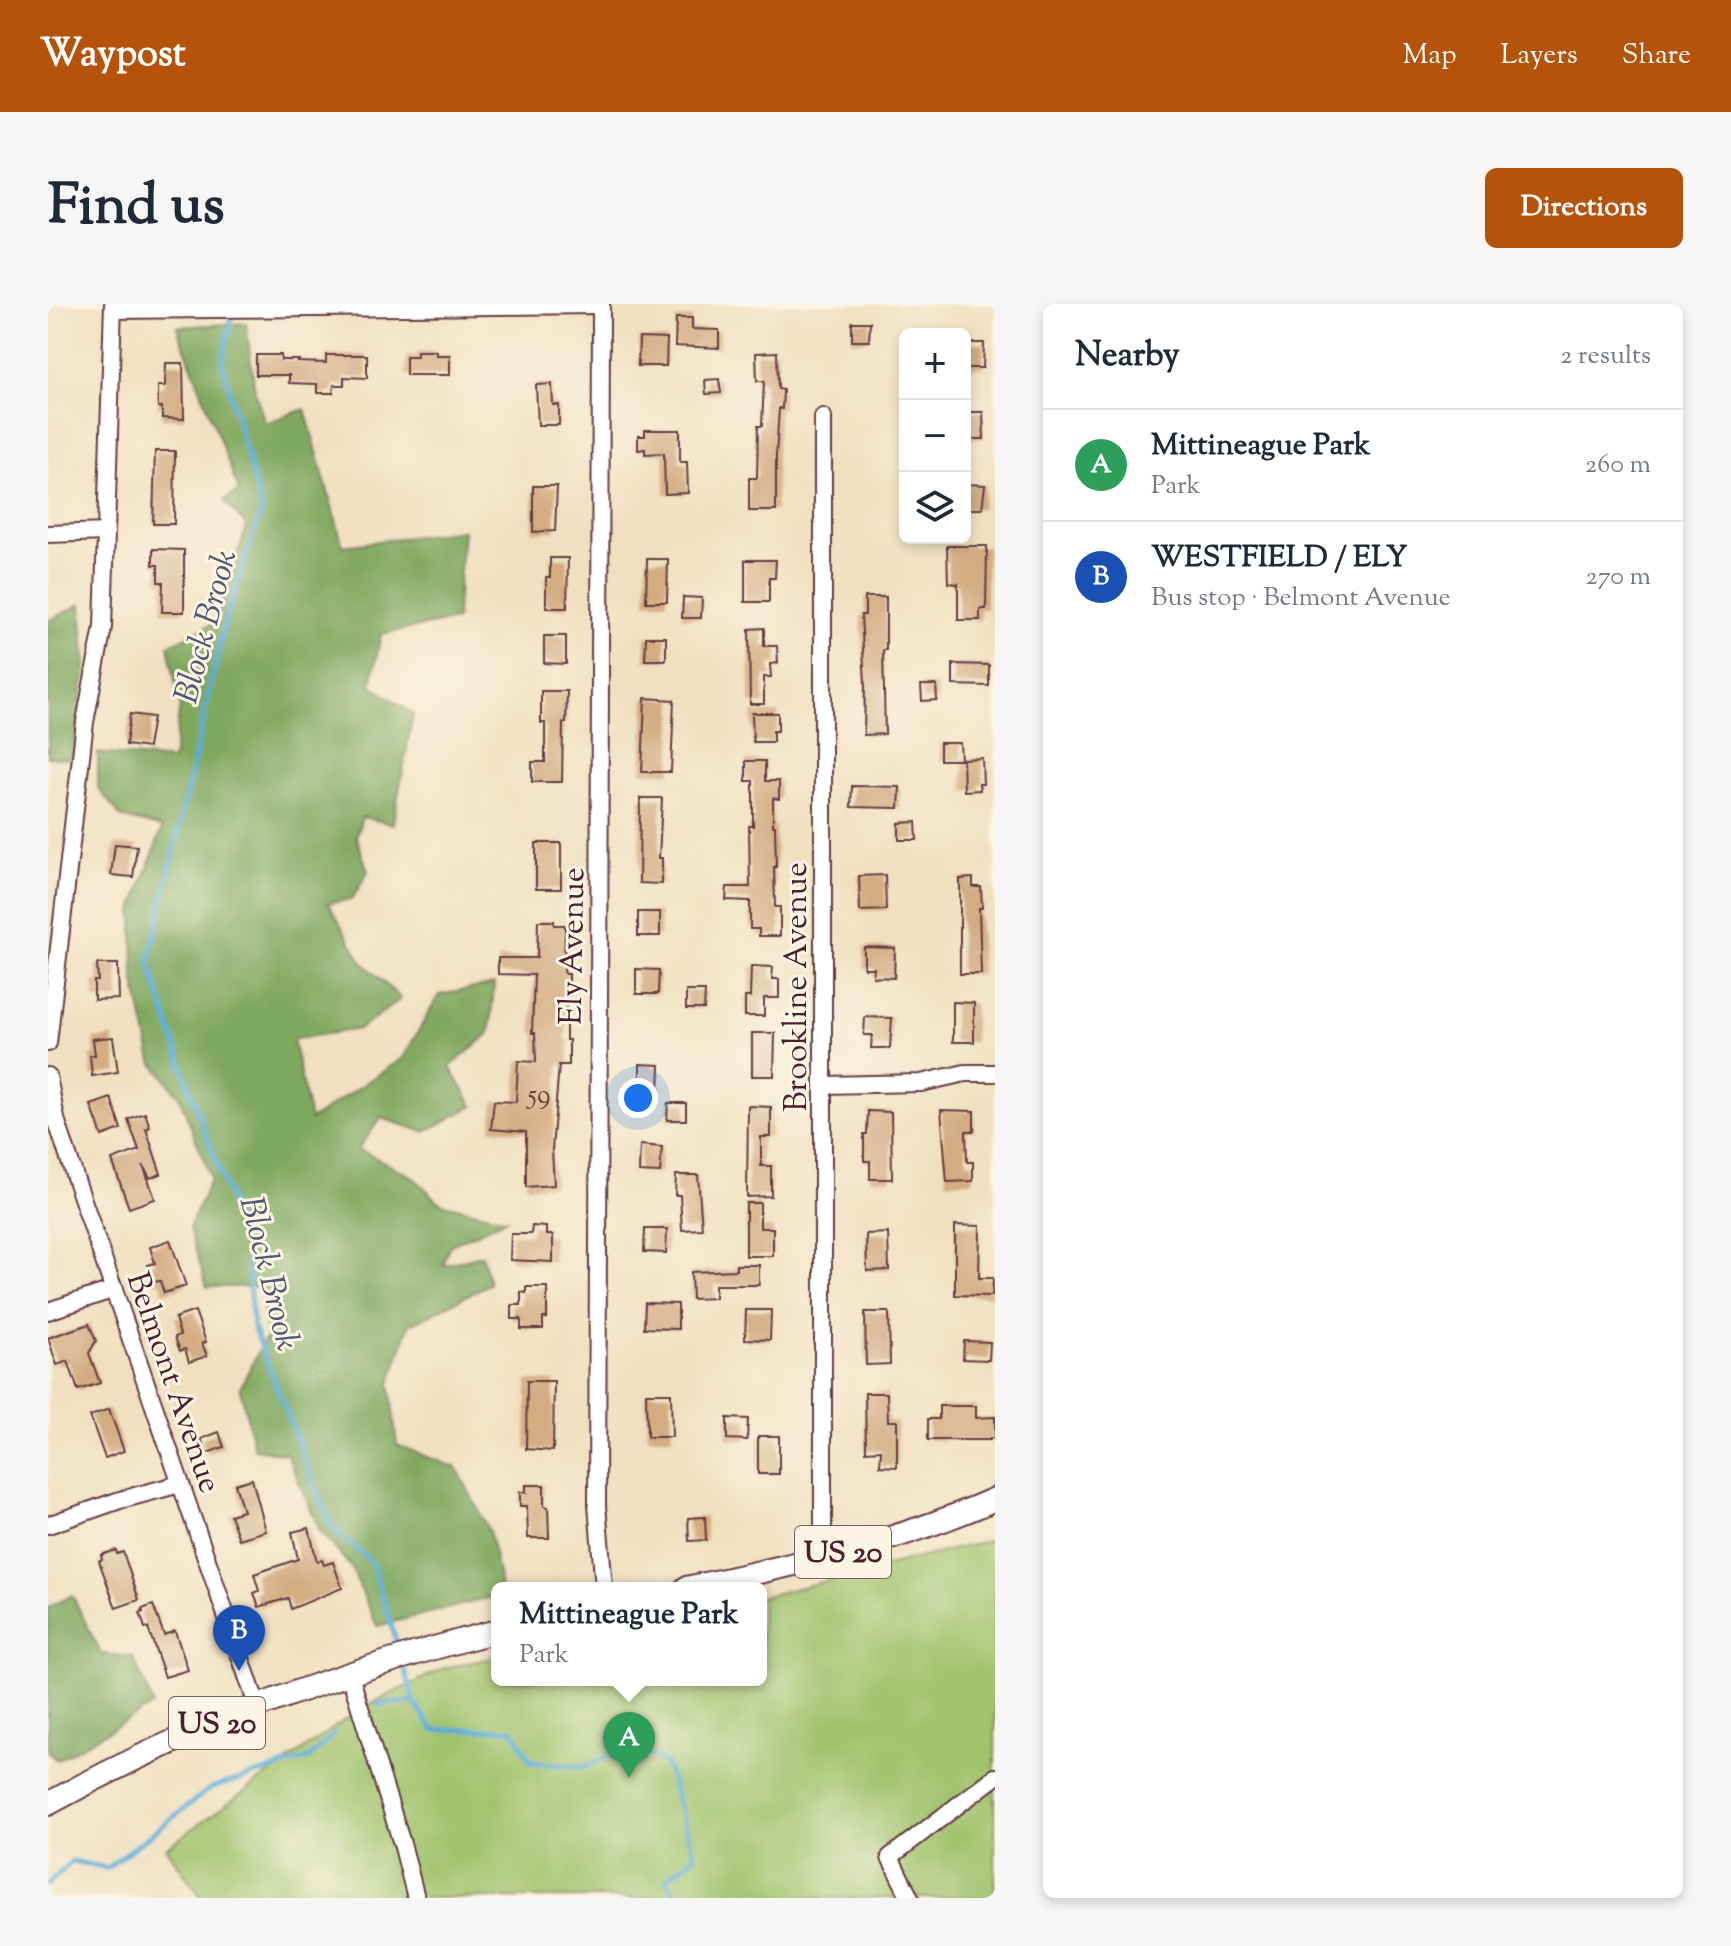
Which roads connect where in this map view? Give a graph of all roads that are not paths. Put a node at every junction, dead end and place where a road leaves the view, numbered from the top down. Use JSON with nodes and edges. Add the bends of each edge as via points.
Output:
{"nodes":[{"id":1,"x":601,"y":304,"type":"edge"},
{"id":2,"x":359,"y":305,"type":"edge"},
{"id":3,"x":113,"y":307,"type":"edge"},
{"id":4,"x":823,"y":417,"type":"dead end"},
{"id":5,"x":106,"y":532,"type":"junction"},
{"id":6,"x":48,"y":534,"type":"edge"},
{"id":7,"x":48,"y":1043,"type":"edge"},
{"id":8,"x":995,"y":1073,"type":"edge"},
{"id":9,"x":48,"y":1076,"type":"edge"},
{"id":10,"x":823,"y":1085,"type":"junction"},
{"id":11,"x":48,"y":1090,"type":"edge"},
{"id":12,"x":115,"y":1289,"type":"junction"},
{"id":13,"x":48,"y":1311,"type":"edge"},
{"id":14,"x":180,"y":1484,"type":"junction"},
{"id":15,"x":995,"y":1499,"type":"edge"},
{"id":16,"x":48,"y":1525,"type":"edge"},
{"id":17,"x":823,"y":1557,"type":"junction"},
{"id":18,"x":603,"y":1582,"type":"edge"},
{"id":19,"x":713,"y":1582,"type":"edge"},
{"id":20,"x":491,"y":1633,"type":"edge"},
{"id":21,"x":349,"y":1672,"type":"junction"},
{"id":22,"x":257,"y":1705,"type":"junction"},
{"id":23,"x":995,"y":1777,"type":"edge"},
{"id":24,"x":48,"y":1804,"type":"edge"},
{"id":25,"x":416,"y":1898,"type":"edge"},
{"id":26,"x":910,"y":1898,"type":"edge"}],
"edges":[{"from":1,"to":2,"type":"street"},
{"from":1,"to":18,"type":"street","name":"Ely Avenue","via":[[597,1505]]},
{"from":2,"to":3,"type":"street"},
{"from":3,"to":5,"type":"street"},
{"from":4,"to":10,"type":"street","name":"Brookline Avenue"},
{"from":5,"to":6,"type":"street"},
{"from":5,"to":7,"type":"street","via":[[103,627],[85,722]]},
{"from":8,"to":10,"type":"street","via":[[965,1073],[921,1083]]},
{"from":9,"to":11,"type":"street","name":"Belmont Avenue"},
{"from":10,"to":17,"type":"street","name":"Brookline Avenue"},
{"from":11,"to":12,"type":"street","name":"Belmont Avenue"},
{"from":12,"to":13,"type":"street"},
{"from":12,"to":14,"type":"street","name":"Belmont Avenue"},
{"from":14,"to":16,"type":"street"},
{"from":14,"to":22,"type":"street","name":"Belmont Avenue"},
{"from":15,"to":17,"type":"main road","number":"US 20","via":[[908,1534]]},
{"from":17,"to":19,"type":"main road","number":"US 20"},
{"from":20,"to":21,"type":"main road","number":"US 20"},
{"from":21,"to":22,"type":"main road","number":"US 20"},
{"from":21,"to":25,"type":"street"},
{"from":22,"to":24,"type":"main road","number":"US 20"},
{"from":23,"to":26,"type":"street","via":[[890,1857]]}]}
